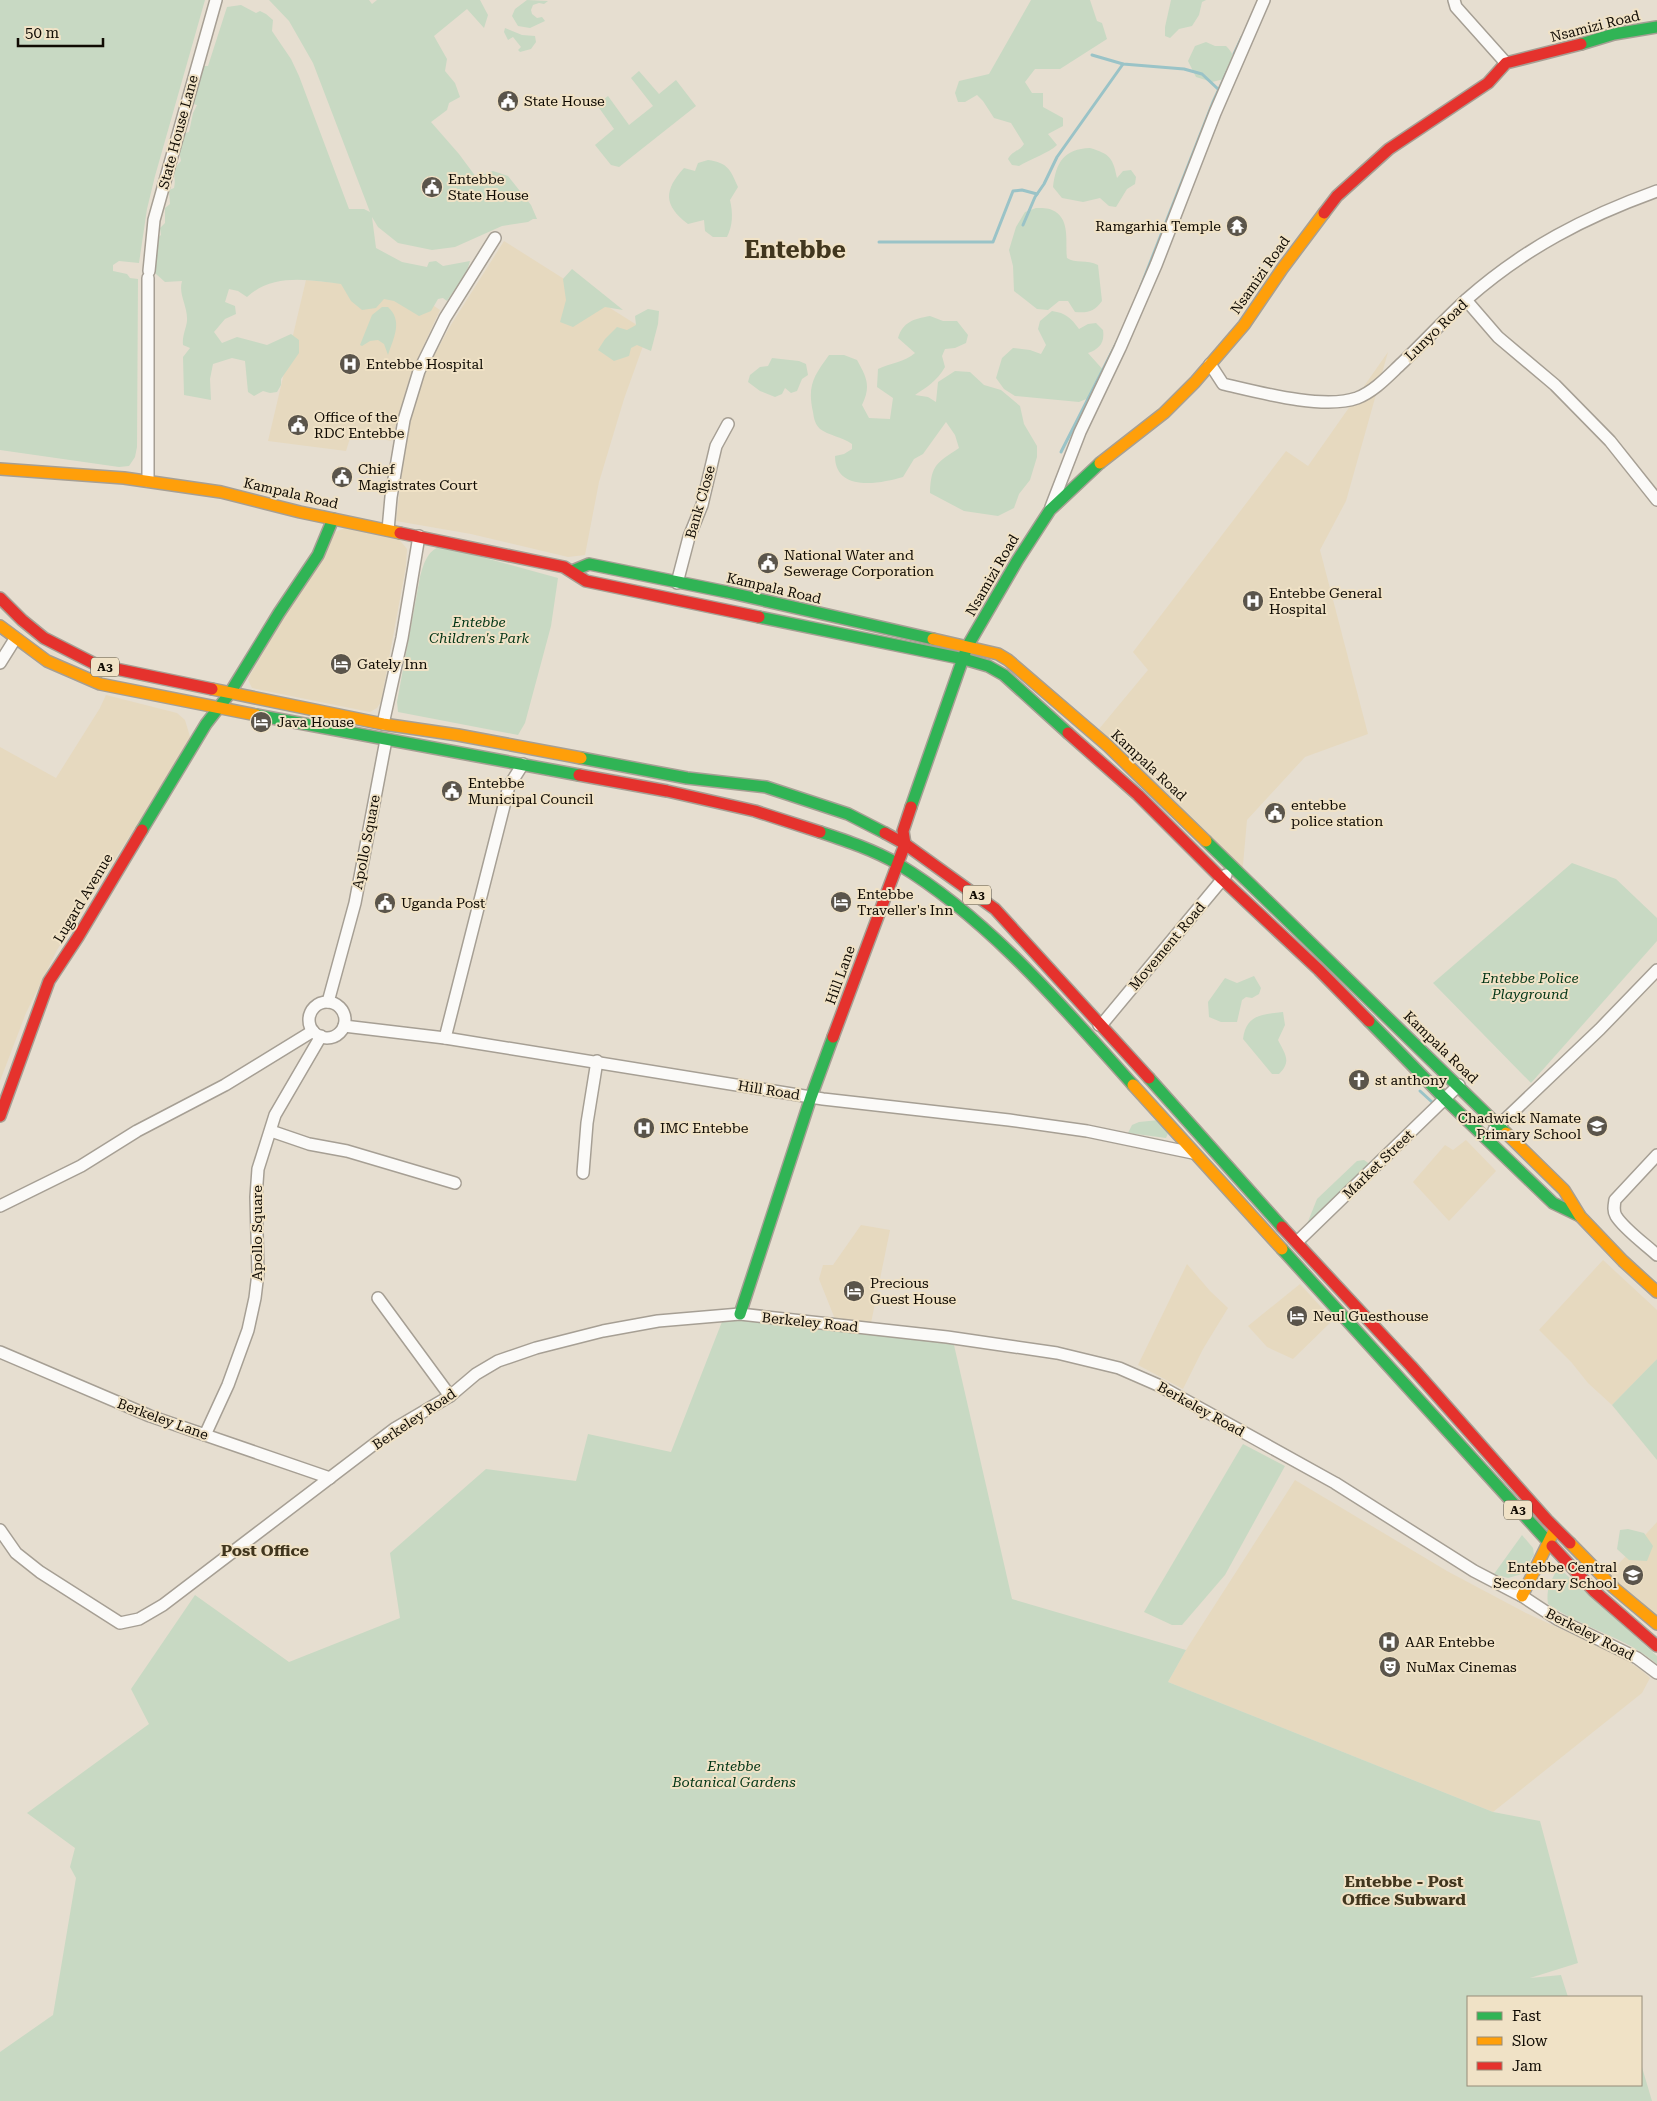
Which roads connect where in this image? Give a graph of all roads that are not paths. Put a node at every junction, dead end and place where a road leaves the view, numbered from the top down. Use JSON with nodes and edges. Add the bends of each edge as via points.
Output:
{"nodes":[{"id":1,"x":216,"y":0,"type":"edge"},
{"id":2,"x":1264,"y":0,"type":"edge"},
{"id":3,"x":1454,"y":0,"type":"edge"},
{"id":4,"x":1657,"y":27,"type":"edge"},
{"id":5,"x":1506,"y":63,"type":"junction"},
{"id":6,"x":1657,"y":191,"type":"edge"},
{"id":7,"x":495,"y":238,"type":"dead end"},
{"id":8,"x":1466,"y":300,"type":"junction"},
{"id":9,"x":1210,"y":364,"type":"junction"},
{"id":10,"x":728,"y":424,"type":"dead end"},
{"id":11,"x":0,"y":469,"type":"edge"},
{"id":12,"x":148,"y":481,"type":"junction"},
{"id":13,"x":1657,"y":500,"type":"edge"},
{"id":14,"x":1050,"y":510,"type":"junction"},
{"id":15,"x":333,"y":519,"type":"junction"},
{"id":16,"x":388,"y":530,"type":"junction"},
{"id":17,"x":419,"y":536,"type":"junction"},
{"id":18,"x":572,"y":571,"type":"junction"},
{"id":19,"x":678,"y":583,"type":"junction"},
{"id":20,"x":0,"y":598,"type":"edge"},
{"id":21,"x":0,"y":626,"type":"edge"},
{"id":22,"x":15,"y":639,"type":"junction"},
{"id":23,"x":967,"y":647,"type":"junction"},
{"id":24,"x":964,"y":659,"type":"junction"},
{"id":25,"x":0,"y":663,"type":"edge"},
{"id":26,"x":230,"y":693,"type":"junction"},
{"id":27,"x":217,"y":708,"type":"junction"},
{"id":28,"x":383,"y":724,"type":"junction"},
{"id":29,"x":386,"y":740,"type":"junction"},
{"id":30,"x":1108,"y":746,"type":"junction"},
{"id":31,"x":1097,"y":757,"type":"junction"},
{"id":32,"x":522,"y":764,"type":"junction"},
{"id":33,"x":905,"y":844,"type":"junction"},
{"id":34,"x":897,"y":864,"type":"junction"},
{"id":35,"x":1235,"y":867,"type":"junction"},
{"id":36,"x":1222,"y":880,"type":"junction"},
{"id":37,"x":1657,"y":970,"type":"edge"},
{"id":38,"x":328,"y":1002,"type":"junction"},
{"id":39,"x":1099,"y":1025,"type":"junction"},
{"id":40,"x":344,"y":1026,"type":"junction"},
{"id":41,"x":317,"y":1034,"type":"junction"},
{"id":42,"x":445,"y":1038,"type":"junction"},
{"id":43,"x":597,"y":1062,"type":"junction"},
{"id":44,"x":1459,"y":1086,"type":"junction"},
{"id":45,"x":811,"y":1097,"type":"junction"},
{"id":46,"x":1445,"y":1099,"type":"junction"},
{"id":47,"x":0,"y":1116,"type":"edge"},
{"id":48,"x":1498,"y":1125,"type":"junction"},
{"id":49,"x":271,"y":1130,"type":"junction"},
{"id":50,"x":1487,"y":1139,"type":"junction"},
{"id":51,"x":1194,"y":1153,"type":"junction"},
{"id":52,"x":1657,"y":1155,"type":"edge"},
{"id":53,"x":582,"y":1173,"type":"dead end"},
{"id":54,"x":455,"y":1183,"type":"dead end"},
{"id":55,"x":0,"y":1206,"type":"edge"},
{"id":56,"x":1580,"y":1216,"type":"junction"},
{"id":57,"x":1297,"y":1242,"type":"junction"},
{"id":58,"x":1657,"y":1254,"type":"edge"},
{"id":59,"x":1657,"y":1292,"type":"edge"},
{"id":60,"x":378,"y":1298,"type":"dead end"},
{"id":61,"x":740,"y":1314,"type":"junction"},
{"id":62,"x":0,"y":1352,"type":"edge"},
{"id":63,"x":450,"y":1396,"type":"junction"},
{"id":64,"x":205,"y":1435,"type":"junction"},
{"id":65,"x":330,"y":1478,"type":"junction"},
{"id":66,"x":1555,"y":1528,"type":"junction"},
{"id":67,"x":0,"y":1530,"type":"edge"},
{"id":68,"x":1548,"y":1542,"type":"junction"},
{"id":69,"x":1522,"y":1596,"type":"junction"},
{"id":70,"x":1657,"y":1624,"type":"edge"},
{"id":71,"x":1657,"y":1646,"type":"edge"},
{"id":72,"x":1657,"y":1673,"type":"edge"}],
"edges":[{"from":1,"to":12,"type":"street","name":"State House Lane","via":[[154,220],[149,274]]},
{"from":2,"to":14,"type":"street","via":[[1215,113],[1156,265],[1080,432]]},
{"from":3,"to":5,"type":"street","via":[[1456,7]]},
{"from":4,"to":5,"type":"main road","name":"Nsamizi Road","via":[[1614,34]]},
{"from":5,"to":9,"type":"main road","name":"Nsamizi Road","via":[[1488,83],[1389,149],[1337,196],[1244,325]]},
{"from":6,"to":8,"type":"street","name":"Lunyo Road","via":[[1612,207],[1537,246]]},
{"from":7,"to":16,"type":"street","via":[[445,318],[419,371],[404,420]]},
{"from":8,"to":9,"type":"street","name":"Lunyo Road","via":[[1379,384],[1357,398],[1313,401],[1223,384]]},
{"from":8,"to":13,"type":"street","via":[[1498,337],[1555,385],[1610,441]]},
{"from":9,"to":14,"type":"main road","name":"Nsamizi Road","via":[[1164,413],[1102,461]]},
{"from":10,"to":19,"type":"street","name":"Bank Close","via":[[716,446]]},
{"from":11,"to":12,"type":"main road","name":"Kampala Road"},
{"from":12,"to":15,"type":"main road","name":"Kampala Road","via":[[220,492]]},
{"from":14,"to":23,"type":"main road","name":"Nsamizi Road"},
{"from":15,"to":16,"type":"main road","name":"Kampala Road"},
{"from":15,"to":26,"type":"main road","via":[[318,555]]},
{"from":16,"to":17,"type":"main road","name":"Kampala Road"},
{"from":17,"to":18,"type":"main road","name":"Kampala Road"},
{"from":17,"to":28,"type":"street"},
{"from":18,"to":19,"type":"main road","name":"Kampala Road","via":[[589,564]]},
{"from":18,"to":24,"type":"main road","name":"Kampala Road","via":[[586,581]]},
{"from":19,"to":23,"type":"main road","name":"Kampala Road"},
{"from":20,"to":26,"type":"main road","number":"A3","via":[[41,637],[97,665]]},
{"from":21,"to":22,"type":"main road","number":"A3"},
{"from":22,"to":25,"type":"street"},
{"from":22,"to":27,"type":"main road","number":"A3","via":[[47,661],[100,684]]},
{"from":23,"to":24,"type":"main road","name":"Hill Lane"},
{"from":23,"to":30,"type":"main road","name":"Kampala Road","via":[[998,654],[1008,660]]},
{"from":24,"to":31,"type":"main road","name":"Kampala Road","via":[[1004,675]]},
{"from":24,"to":33,"type":"main road","name":"Hill Lane","via":[[903,831]]},
{"from":26,"to":27,"type":"main road","name":"Lugard Avenue"},
{"from":26,"to":28,"type":"main road","number":"A3"},
{"from":27,"to":29,"type":"main road","number":"A3"},
{"from":27,"to":47,"type":"main road","name":"Lugard Avenue","via":[[49,981]]},
{"from":28,"to":33,"type":"main road","number":"A3","via":[[687,778],[766,787],[848,814]]},
{"from":29,"to":32,"type":"main road","number":"A3"},
{"from":29,"to":38,"type":"street","name":"Apollo Square","via":[[355,903]]},
{"from":30,"to":31,"type":"main road"},
{"from":30,"to":35,"type":"main road","name":"Kampala Road"},
{"from":31,"to":36,"type":"main road","name":"Kampala Road"},
{"from":32,"to":34,"type":"main road","number":"A3","via":[[755,811],[852,842]]},
{"from":32,"to":42,"type":"street","via":[[509,786]]},
{"from":33,"to":34,"type":"main road","name":"Hill Lane"},
{"from":33,"to":39,"type":"main road","number":"A3","via":[[995,909]]},
{"from":34,"to":45,"type":"main road","name":"Hill Lane"},
{"from":34,"to":51,"type":"main road","number":"A3","via":[[975,922],[1035,977]]},
{"from":35,"to":36,"type":"street","name":"Movement Road"},
{"from":35,"to":44,"type":"main road","name":"Kampala Road"},
{"from":36,"to":39,"type":"street","name":"Movement Road","via":[[1104,1023]]},
{"from":36,"to":46,"type":"main road","name":"Kampala Road","via":[[1319,970]]},
{"from":37,"to":48,"type":"street"},
{"from":38,"to":40,"type":"street","via":[[339,1007]]},
{"from":38,"to":41,"type":"street","via":[[320,1003],[312,1010],[310,1023]]},
{"from":39,"to":57,"type":"main road","number":"A3"},
{"from":40,"to":41,"type":"street","via":[[335,1035]]},
{"from":40,"to":42,"type":"street","name":"Hill Road"},
{"from":41,"to":49,"type":"street","name":"Apollo Square","via":[[275,1115]]},
{"from":41,"to":55,"type":"street","via":[[137,1131],[81,1166]]},
{"from":42,"to":43,"type":"street","name":"Hill Road"},
{"from":43,"to":45,"type":"street","name":"Hill Road"},
{"from":43,"to":53,"type":"street"},
{"from":44,"to":46,"type":"street","name":"Market Street"},
{"from":44,"to":48,"type":"main road","name":"Kampala Road"},
{"from":45,"to":51,"type":"street","name":"Hill Road","via":[[1058,1127]]},
{"from":45,"to":61,"type":"main road","name":"Hill Lane"},
{"from":46,"to":50,"type":"main road","name":"Kampala Road"},
{"from":46,"to":57,"type":"street","name":"Market Street"},
{"from":48,"to":50,"type":"street"},
{"from":48,"to":56,"type":"main road","name":"Kampala Road","via":[[1564,1190]]},
{"from":49,"to":54,"type":"street","via":[[309,1144],[347,1151]]},
{"from":49,"to":64,"type":"street","name":"Apollo Square","via":[[258,1169],[255,1298],[248,1330]]},
{"from":50,"to":56,"type":"main road","name":"Kampala Road","via":[[1553,1203]]},
{"from":51,"to":68,"type":"main road","number":"A3"},
{"from":52,"to":58,"type":"street","via":[[1615,1200],[1614,1207],[1621,1222]]},
{"from":56,"to":59,"type":"main road","name":"Kampala Road"},
{"from":57,"to":66,"type":"main road","number":"A3"},
{"from":60,"to":63,"type":"street"},
{"from":61,"to":63,"type":"street","name":"Berkeley Road","via":[[658,1321],[536,1348],[498,1361]]},
{"from":61,"to":69,"type":"street","name":"Berkeley Road","via":[[947,1337],[1057,1353],[1119,1368],[1158,1385],[1335,1483],[1474,1571]]},
{"from":62,"to":64,"type":"street","name":"Berkeley Lane","via":[[150,1416]]},
{"from":63,"to":65,"type":"street","name":"Berkeley Road","via":[[394,1429]]},
{"from":64,"to":65,"type":"street","name":"Berkeley Lane"},
{"from":65,"to":67,"type":"street","name":"Berkeley Road","via":[[163,1605],[130,1622],[120,1622],[40,1572],[16,1553]]},
{"from":66,"to":68,"type":"main road"},
{"from":66,"to":70,"type":"main road","number":"A3","via":[[1614,1588]]},
{"from":68,"to":69,"type":"main road"},
{"from":68,"to":71,"type":"main road","number":"A3","via":[[1594,1591]]},
{"from":69,"to":72,"type":"street","name":"Berkeley Road","via":[[1557,1620],[1637,1658]]}]}
